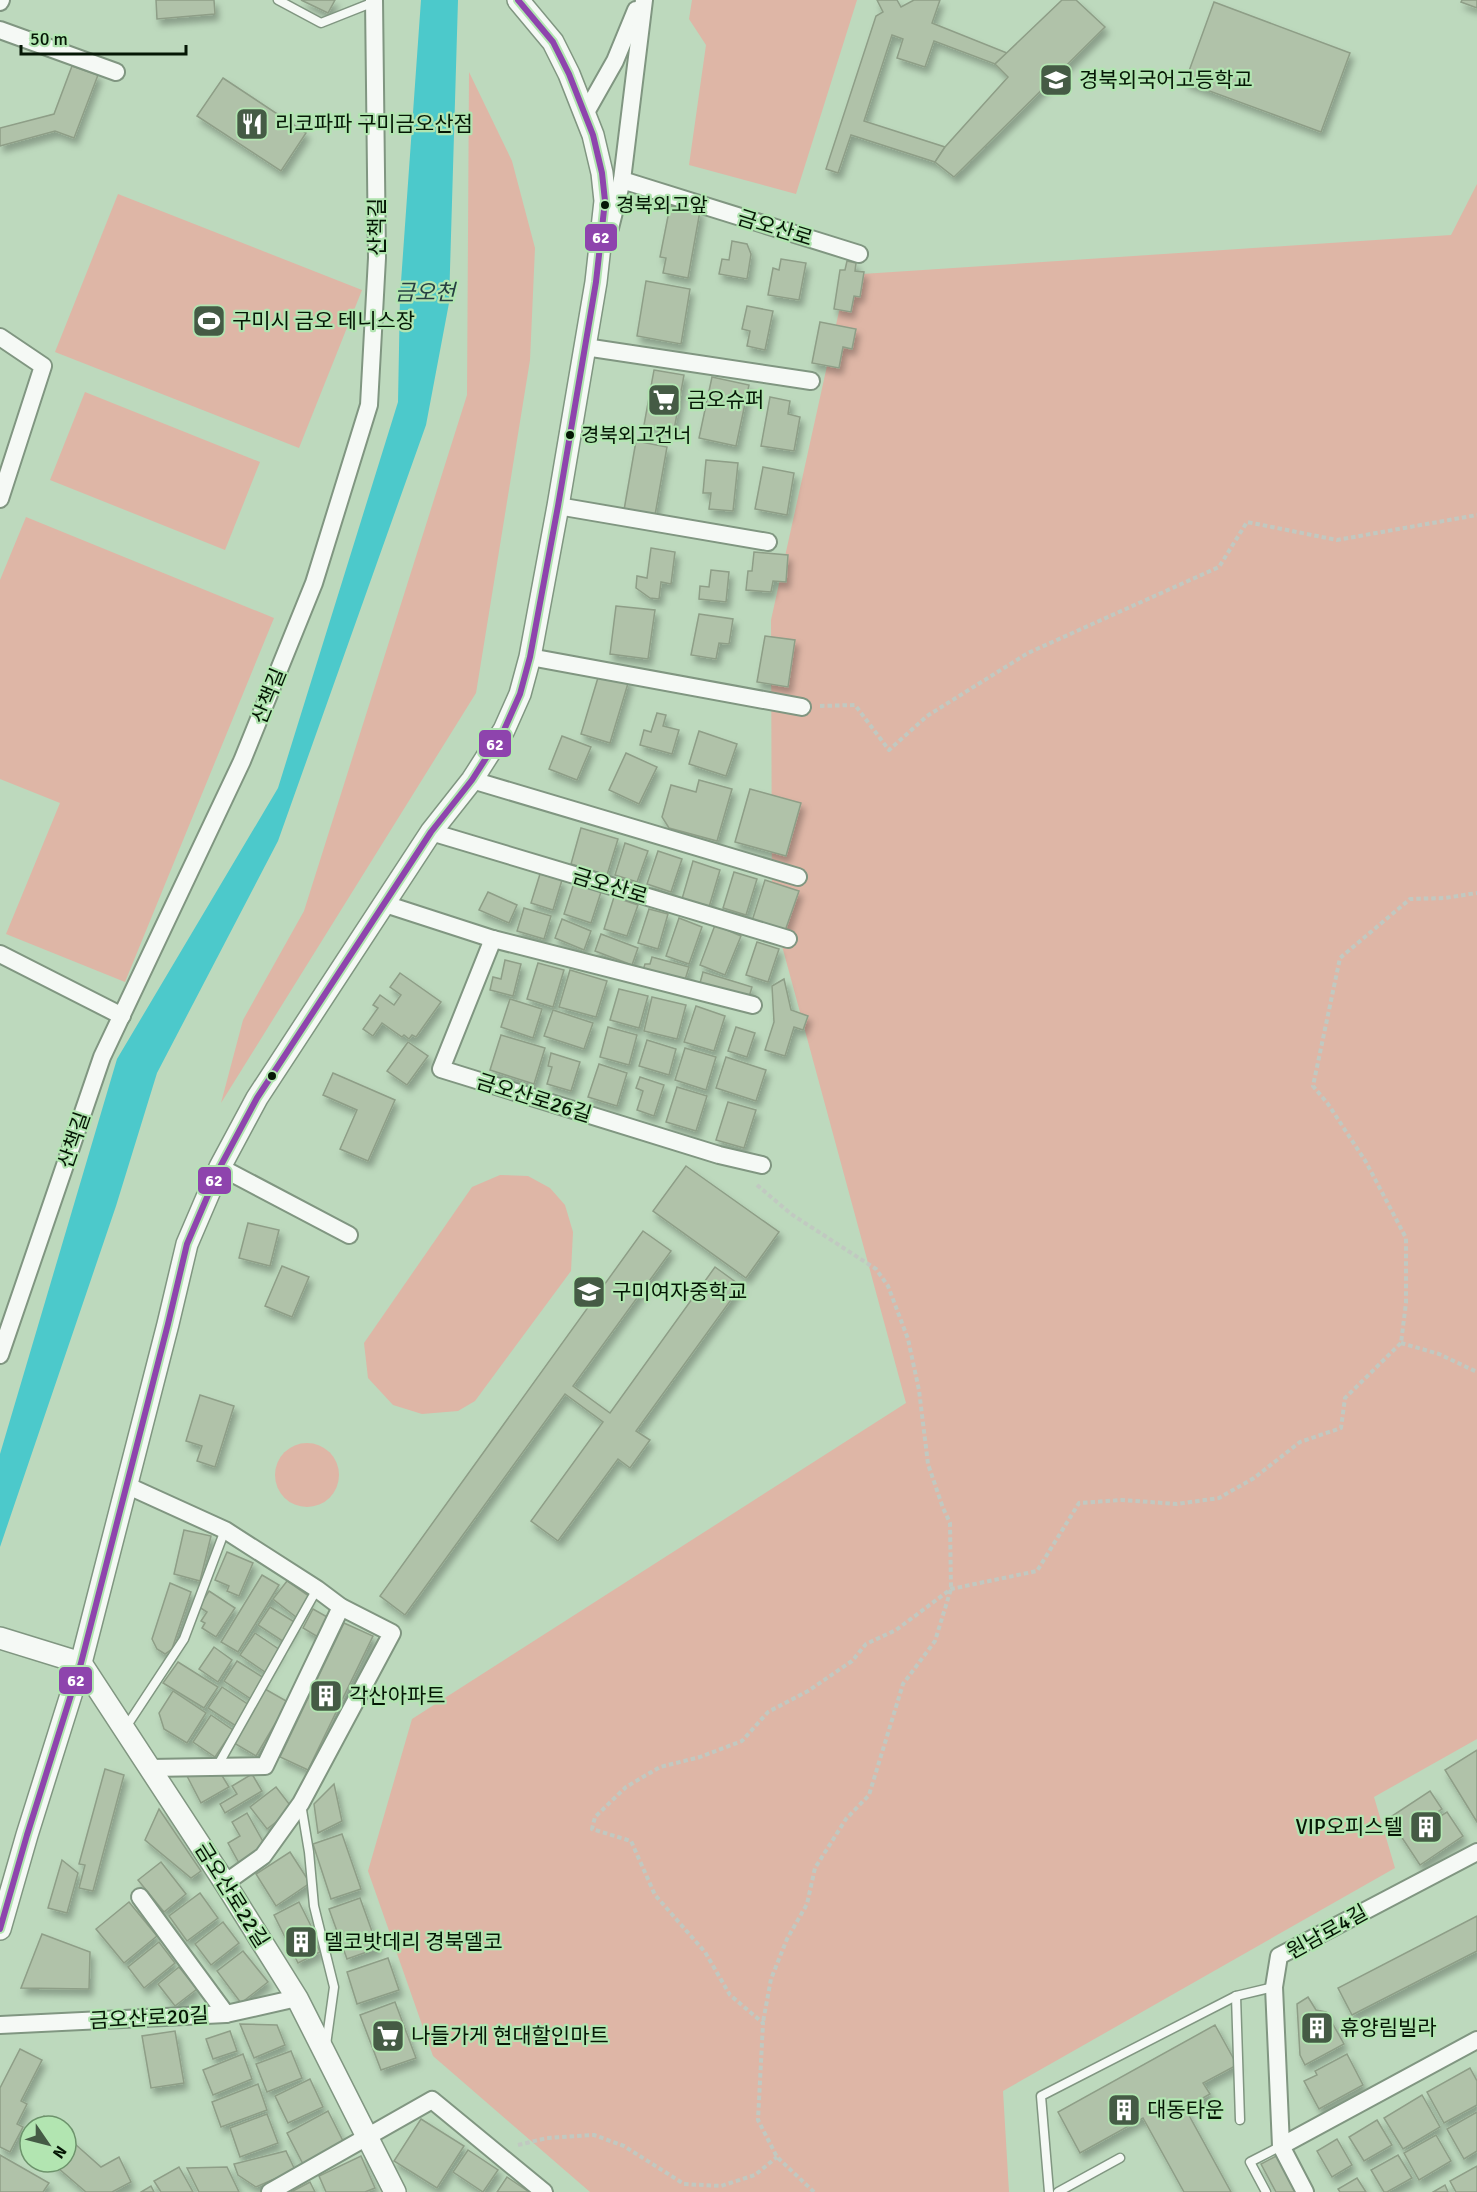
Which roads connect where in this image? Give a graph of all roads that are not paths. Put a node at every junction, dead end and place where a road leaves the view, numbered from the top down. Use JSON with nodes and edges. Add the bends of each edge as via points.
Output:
{"nodes":[{"id":1,"x":278,"y":0,"type":"edge"},
{"id":2,"x":518,"y":0,"type":"edge"},
{"id":3,"x":639,"y":0,"type":"edge"},
{"id":4,"x":644,"y":0,"type":"edge"},
{"id":5,"x":374,"y":1,"type":"edge"},
{"id":6,"x":0,"y":30,"type":"edge"},
{"id":7,"x":116,"y":72,"type":"dead end"},
{"id":8,"x":585,"y":114,"type":"junction"},
{"id":9,"x":622,"y":180,"type":"junction"},
{"id":10,"x":859,"y":254,"type":"dead end"},
{"id":11,"x":596,"y":282,"type":"junction"},
{"id":12,"x":0,"y":337,"type":"edge"},
{"id":13,"x":585,"y":347,"type":"junction"},
{"id":14,"x":811,"y":381,"type":"dead end"},
{"id":15,"x":0,"y":499,"type":"edge"},
{"id":16,"x":558,"y":506,"type":"junction"},
{"id":17,"x":768,"y":542,"type":"dead end"},
{"id":18,"x":530,"y":657,"type":"junction"},
{"id":19,"x":802,"y":707,"type":"road end"},
{"id":20,"x":472,"y":780,"type":"junction"},
{"id":21,"x":431,"y":832,"type":"junction"},
{"id":22,"x":798,"y":877,"type":"dead end"},
{"id":23,"x":386,"y":904,"type":"junction"},
{"id":24,"x":493,"y":939,"type":"junction"},
{"id":25,"x":788,"y":939,"type":"dead end"},
{"id":26,"x":0,"y":954,"type":"edge"},
{"id":27,"x":753,"y":1005,"type":"dead end"},
{"id":28,"x":122,"y":1016,"type":"junction"},
{"id":29,"x":762,"y":1166,"type":"dead end"},
{"id":30,"x":220,"y":1167,"type":"junction"},
{"id":31,"x":349,"y":1235,"type":"dead end"},
{"id":32,"x":0,"y":1355,"type":"edge"},
{"id":33,"x":126,"y":1485,"type":"junction"},
{"id":34,"x":225,"y":1530,"type":"junction"},
{"id":35,"x":317,"y":1589,"type":"junction"},
{"id":36,"x":341,"y":1607,"type":"junction"},
{"id":37,"x":0,"y":1638,"type":"edge"},
{"id":38,"x":81,"y":1663,"type":"junction"},
{"id":39,"x":125,"y":1729,"type":"junction"},
{"id":40,"x":218,"y":1766,"type":"junction"},
{"id":41,"x":150,"y":1768,"type":"junction"},
{"id":42,"x":301,"y":1803,"type":"junction"},
{"id":43,"x":1477,"y":1852,"type":"edge"},
{"id":44,"x":225,"y":1883,"type":"junction"},
{"id":45,"x":140,"y":1897,"type":"dead end"},
{"id":46,"x":0,"y":1929,"type":"edge"},
{"id":47,"x":1274,"y":1988,"type":"junction"},
{"id":48,"x":1236,"y":1996,"type":"junction"},
{"id":49,"x":297,"y":1998,"type":"junction"},
{"id":50,"x":226,"y":2014,"type":"junction"},
{"id":51,"x":0,"y":2025,"type":"edge"},
{"id":52,"x":1477,"y":2040,"type":"edge"},
{"id":53,"x":325,"y":2053,"type":"junction"},
{"id":54,"x":1240,"y":2120,"type":"dead end"},
{"id":55,"x":367,"y":2136,"type":"junction"},
{"id":56,"x":1281,"y":2146,"type":"junction"},
{"id":57,"x":1120,"y":2158,"type":"dead end"},
{"id":58,"x":270,"y":2192,"type":"edge"},
{"id":59,"x":395,"y":2192,"type":"edge"},
{"id":60,"x":544,"y":2192,"type":"edge"},
{"id":61,"x":1049,"y":2192,"type":"edge"},
{"id":62,"x":1058,"y":2192,"type":"edge"},
{"id":63,"x":1266,"y":2192,"type":"edge"},
{"id":64,"x":1305,"y":2192,"type":"edge"}],
"edges":[{"from":1,"to":5,"type":"lane","via":[[321,23]]},
{"from":2,"to":8,"type":"street","via":[[553,42]]},
{"from":3,"to":8,"type":"street","via":[[620,51]]},
{"from":4,"to":9,"type":"street"},
{"from":5,"to":28,"type":"street","name":"산책길","via":[[377,258],[369,405],[314,583],[242,761]]},
{"from":6,"to":7,"type":"street"},
{"from":8,"to":11,"type":"street","via":[[602,173],[605,201]]},
{"from":9,"to":10,"type":"street","name":"금오산로"},
{"from":9,"to":11,"type":"street"},
{"from":11,"to":13,"type":"street"},
{"from":12,"to":15,"type":"street","via":[[43,366]]},
{"from":13,"to":14,"type":"street"},
{"from":13,"to":16,"type":"street"},
{"from":16,"to":17,"type":"street"},
{"from":16,"to":18,"type":"street"},
{"from":18,"to":19,"type":"street"},
{"from":18,"to":20,"type":"street","via":[[504,730]]},
{"from":20,"to":21,"type":"street"},
{"from":20,"to":22,"type":"street"},
{"from":21,"to":23,"type":"street"},
{"from":21,"to":25,"type":"street","name":"금오산로"},
{"from":23,"to":24,"type":"street"},
{"from":23,"to":30,"type":"street","via":[[257,1098]]},
{"from":24,"to":27,"type":"street"},
{"from":24,"to":29,"type":"street","name":"금오산로26길","via":[[441,1069]]},
{"from":26,"to":28,"type":"street"},
{"from":28,"to":32,"type":"street","name":"산책길","via":[[102,1057]]},
{"from":30,"to":31,"type":"street"},
{"from":30,"to":33,"type":"street","via":[[187,1244]]},
{"from":33,"to":34,"type":"street"},
{"from":33,"to":38,"type":"street"},
{"from":34,"to":35,"type":"street"},
{"from":34,"to":39,"type":"lane","via":[[184,1639]]},
{"from":35,"to":36,"type":"street"},
{"from":35,"to":40,"type":"lane"},
{"from":36,"to":40,"type":"street","via":[[265,1766]]},
{"from":36,"to":42,"type":"street","via":[[392,1632]]},
{"from":37,"to":38,"type":"street"},
{"from":38,"to":39,"type":"street","name":"금오산로22길"},
{"from":38,"to":46,"type":"street"},
{"from":39,"to":41,"type":"street","name":"금오산로22길"},
{"from":40,"to":41,"type":"street"},
{"from":41,"to":44,"type":"street","name":"금오산로22길"},
{"from":42,"to":44,"type":"street","via":[[263,1856]]},
{"from":42,"to":53,"type":"lane","via":[[314,1906],[334,1987]]},
{"from":43,"to":47,"type":"street","name":"원남로4길","via":[[1279,1956]]},
{"from":44,"to":49,"type":"street","name":"금오산로22길"},
{"from":45,"to":50,"type":"street"},
{"from":47,"to":48,"type":"lane"},
{"from":47,"to":56,"type":"street","name":"원남로4길"},
{"from":48,"to":54,"type":"lane"},
{"from":48,"to":61,"type":"lane","via":[[1041,2096]]},
{"from":49,"to":50,"type":"street","name":"금오산로20길"},
{"from":49,"to":53,"type":"street","name":"금오산로22길"},
{"from":50,"to":51,"type":"street","name":"금오산로20길"},
{"from":52,"to":56,"type":"street"},
{"from":53,"to":55,"type":"street","name":"금오산로22길"},
{"from":55,"to":58,"type":"street"},
{"from":55,"to":59,"type":"street","name":"금오산로22길"},
{"from":55,"to":60,"type":"street","via":[[432,2100]]},
{"from":56,"to":63,"type":"lane","via":[[1250,2162]]},
{"from":56,"to":64,"type":"street","name":"원남로4길"},
{"from":57,"to":62,"type":"lane"}]}
